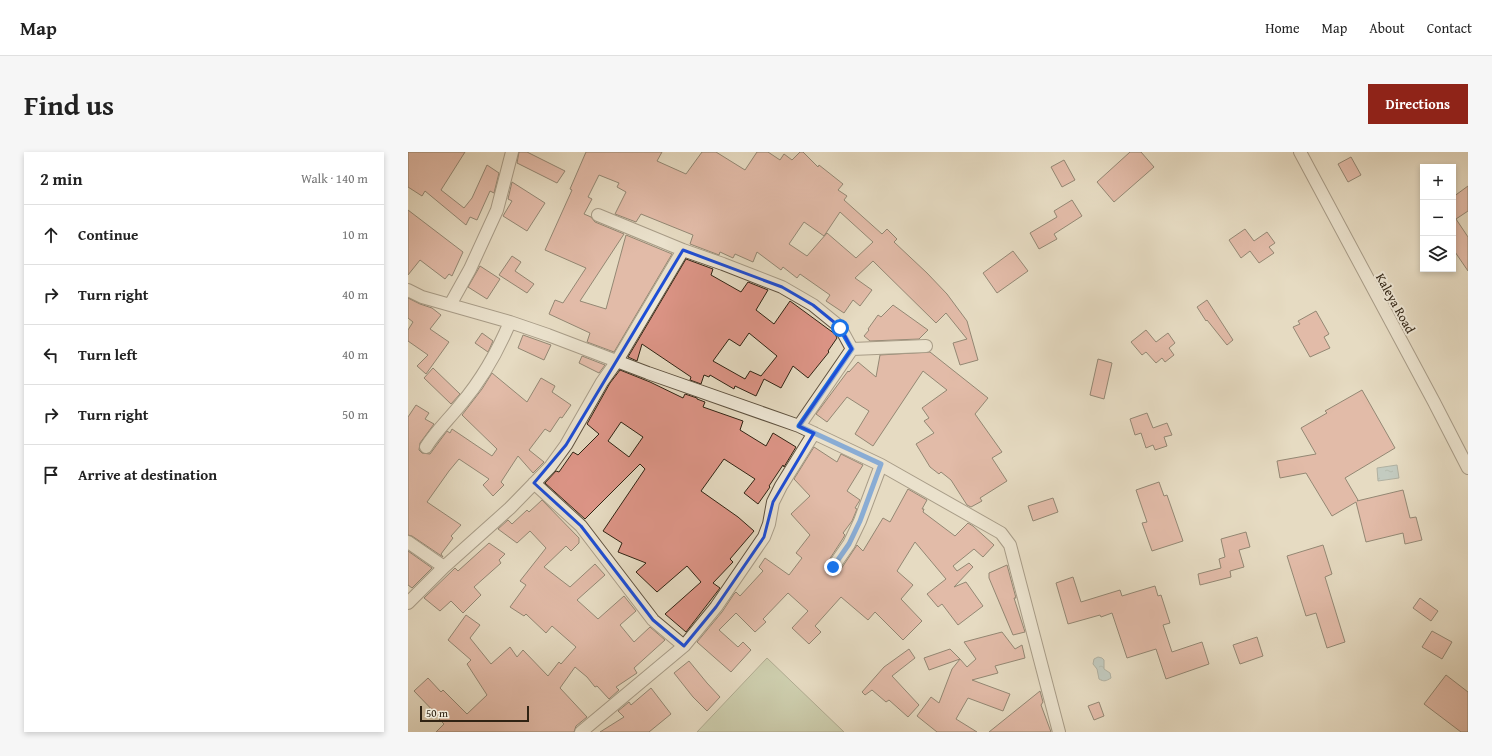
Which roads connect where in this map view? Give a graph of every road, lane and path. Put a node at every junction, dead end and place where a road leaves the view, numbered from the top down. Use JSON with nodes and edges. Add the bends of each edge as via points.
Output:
{"nodes":[{"id":1,"x":512,"y":152,"type":"edge"},
{"id":2,"x":1300,"y":152,"type":"edge"},
{"id":3,"x":598,"y":215,"type":"dead end"},
{"id":4,"x":683,"y":250,"type":"junction"},
{"id":5,"x":408,"y":290,"type":"edge"},
{"id":6,"x":450,"y":305,"type":"junction"},
{"id":7,"x":510,"y":322,"type":"junction"},
{"id":8,"x":926,"y":346,"type":"dead end"},
{"id":9,"x":852,"y":349,"type":"junction"},
{"id":10,"x":617,"y":361,"type":"junction"},
{"id":11,"x":799,"y":426,"type":"junction"},
{"id":12,"x":814,"y":433,"type":"junction"},
{"id":13,"x":426,"y":446,"type":"dead end"},
{"id":14,"x":881,"y":464,"type":"junction"},
{"id":15,"x":1468,"y":468,"type":"edge"},
{"id":16,"x":534,"y":483,"type":"junction"},
{"id":17,"x":408,"y":542,"type":"edge"},
{"id":18,"x":444,"y":567,"type":"junction"},
{"id":19,"x":833,"y":567,"type":"dead end"},
{"id":20,"x":408,"y":603,"type":"edge"},
{"id":21,"x":684,"y":646,"type":"junction"},
{"id":22,"x":581,"y":732,"type":"edge"},
{"id":23,"x":1059,"y":732,"type":"edge"}],
"edges":[{"from":1,"to":6,"type":"street","via":[[497,210]]},
{"from":2,"to":15,"type":"street","name":"Kaleya Road"},
{"from":3,"to":4,"type":"street"},
{"from":4,"to":9,"type":"street","via":[[782,287],[813,305],[840,328]]},
{"from":4,"to":10,"type":"street"},
{"from":5,"to":6,"type":"street"},
{"from":6,"to":7,"type":"street"},
{"from":7,"to":10,"type":"street"},
{"from":7,"to":13,"type":"street","via":[[498,350],[482,377]]},
{"from":8,"to":9,"type":"street"},
{"from":9,"to":11,"type":"street"},
{"from":10,"to":11,"type":"street"},
{"from":10,"to":16,"type":"street","via":[[566,445]]},
{"from":11,"to":12,"type":"street"},
{"from":12,"to":14,"type":"street"},
{"from":12,"to":21,"type":"street","via":[[775,497],[764,537],[716,607]]},
{"from":14,"to":19,"type":"street","via":[[860,521],[849,544]]},
{"from":14,"to":23,"type":"street","via":[[1001,533],[1010,545]]},
{"from":16,"to":18,"type":"street"},
{"from":16,"to":21,"type":"street","via":[[581,526],[653,620]]},
{"from":17,"to":18,"type":"street"},
{"from":18,"to":20,"type":"street"},
{"from":21,"to":22,"type":"street"}]}
